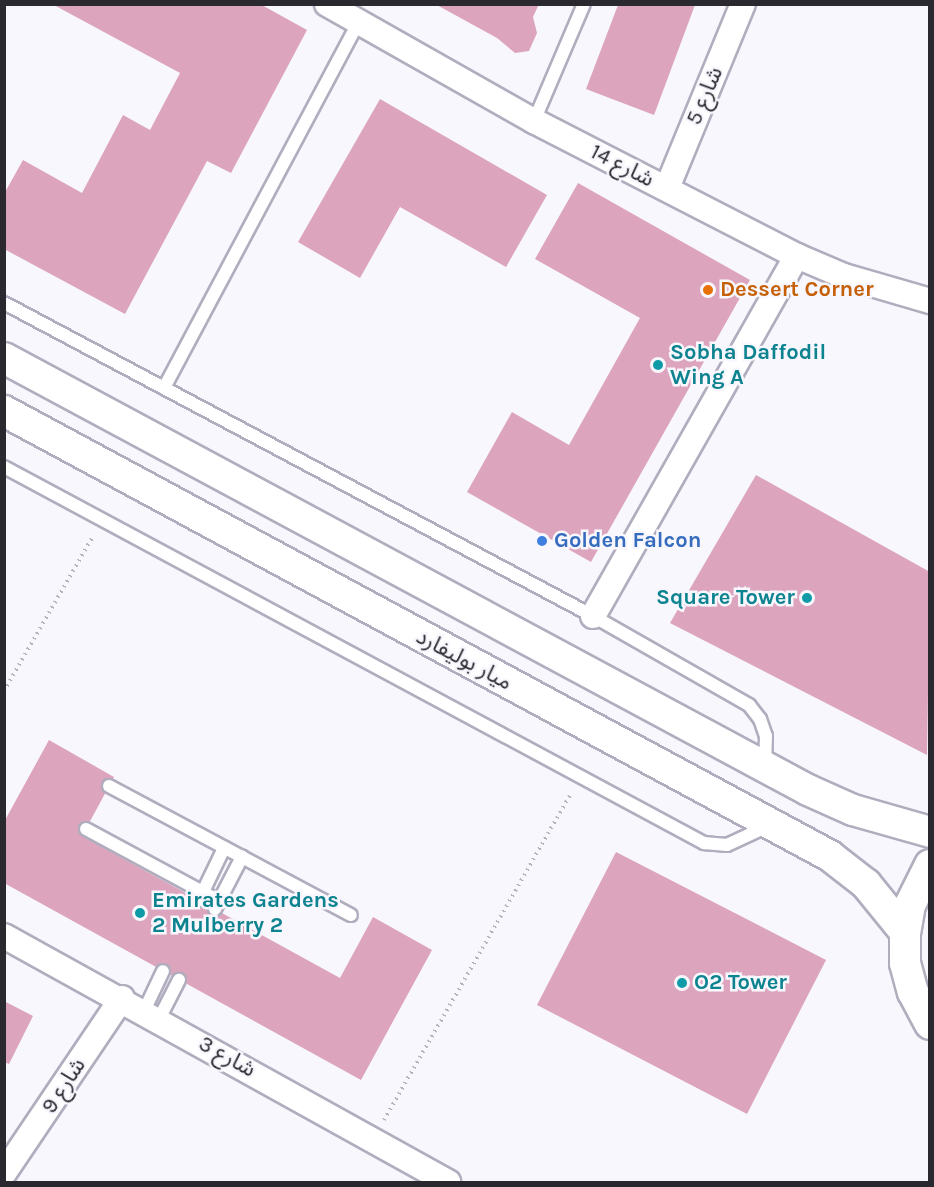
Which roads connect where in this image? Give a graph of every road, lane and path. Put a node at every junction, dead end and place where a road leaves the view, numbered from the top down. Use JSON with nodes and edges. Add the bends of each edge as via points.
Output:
{"nodes":[{"id":1,"x":327,"y":4,"type":"edge"},
{"id":2,"x":584,"y":4,"type":"edge"},
{"id":3,"x":743,"y":4,"type":"edge"},
{"id":4,"x":359,"y":22,"type":"junction"},
{"id":5,"x":534,"y":121,"type":"junction"},
{"id":6,"x":667,"y":188,"type":"junction"},
{"id":7,"x":797,"y":256,"type":"junction"},
{"id":8,"x":930,"y":301,"type":"edge"},
{"id":9,"x":4,"y":303,"type":"edge"},
{"id":10,"x":4,"y":358,"type":"edge"},
{"id":11,"x":164,"y":388,"type":"junction"},
{"id":12,"x":4,"y":411,"type":"edge"},
{"id":13,"x":4,"y":467,"type":"edge"},
{"id":14,"x":102,"y":519,"type":"junction"},
{"id":15,"x":593,"y":616,"type":"junction"},
{"id":16,"x":4,"y":691,"type":"edge"},
{"id":17,"x":765,"y":767,"type":"junction"},
{"id":18,"x":581,"y":777,"type":"junction"},
{"id":19,"x":109,"y":786,"type":"dead end"},
{"id":20,"x":771,"y":825,"type":"junction"},
{"id":21,"x":86,"y":829,"type":"dead end"},
{"id":22,"x":930,"y":832,"type":"edge"},
{"id":23,"x":224,"y":848,"type":"junction"},
{"id":24,"x":242,"y":857,"type":"junction"},
{"id":25,"x":930,"y":865,"type":"edge"},
{"id":26,"x":201,"y":896,"type":"junction"},
{"id":27,"x":351,"y":915,"type":"dead end"},
{"id":28,"x":905,"y":932,"type":"junction"},
{"id":29,"x":4,"y":936,"type":"edge"},
{"id":30,"x":163,"y":971,"type":"dead end"},
{"id":31,"x":179,"y":980,"type":"dead end"},
{"id":32,"x":122,"y":998,"type":"junction"},
{"id":33,"x":151,"y":1015,"type":"junction"},
{"id":34,"x":930,"y":1024,"type":"edge"},
{"id":35,"x":373,"y":1138,"type":"junction"},
{"id":36,"x":4,"y":1173,"type":"edge"},
{"id":37,"x":448,"y":1182,"type":"edge"}],
"edges":[{"from":1,"to":4,"type":"street","name":"شارع 14"},
{"from":2,"to":5,"type":"lane"},
{"from":3,"to":6,"type":"street","name":"شارع 5"},
{"from":4,"to":5,"type":"street","name":"شارع 14"},
{"from":4,"to":11,"type":"lane"},
{"from":5,"to":6,"type":"street","name":"شارع 14"},
{"from":6,"to":7,"type":"street","name":"شارع 14"},
{"from":7,"to":8,"type":"street","name":"شارع 14","via":[[864,282]]},
{"from":7,"to":15,"type":"street"},
{"from":9,"to":11,"type":"lane"},
{"from":10,"to":17,"type":"street"},
{"from":11,"to":15,"type":"lane"},
{"from":12,"to":20,"type":"street","name":"ميار بوليفارد"},
{"from":13,"to":14,"type":"lane"},
{"from":14,"to":16,"type":"path"},
{"from":14,"to":18,"type":"lane"},
{"from":15,"to":17,"type":"lane","via":[[749,705],[766,736]]},
{"from":17,"to":22,"type":"street","via":[[853,810]]},
{"from":18,"to":20,"type":"lane","via":[[704,843],[727,845]]},
{"from":18,"to":35,"type":"path"},
{"from":19,"to":23,"type":"lane"},
{"from":20,"to":28,"type":"street","name":"ميار بوليفارد","via":[[830,856],[848,870],[887,907]]},
{"from":21,"to":26,"type":"lane"},
{"from":23,"to":24,"type":"lane"},
{"from":23,"to":26,"type":"lane"},
{"from":24,"to":26,"type":"lane","via":[[217,905]]},
{"from":24,"to":27,"type":"lane"},
{"from":25,"to":28,"type":"street","via":[[910,905]]},
{"from":28,"to":34,"type":"street","via":[[905,963],[913,992]]},
{"from":29,"to":32,"type":"street","name":"شارع 3"},
{"from":30,"to":33,"type":"lane"},
{"from":31,"to":33,"type":"lane"},
{"from":32,"to":33,"type":"street","name":"شارع 3"},
{"from":32,"to":36,"type":"street","name":"شارع 9"},
{"from":33,"to":35,"type":"street","name":"شارع 3"},
{"from":35,"to":37,"type":"street","name":"شارع 3"}]}
